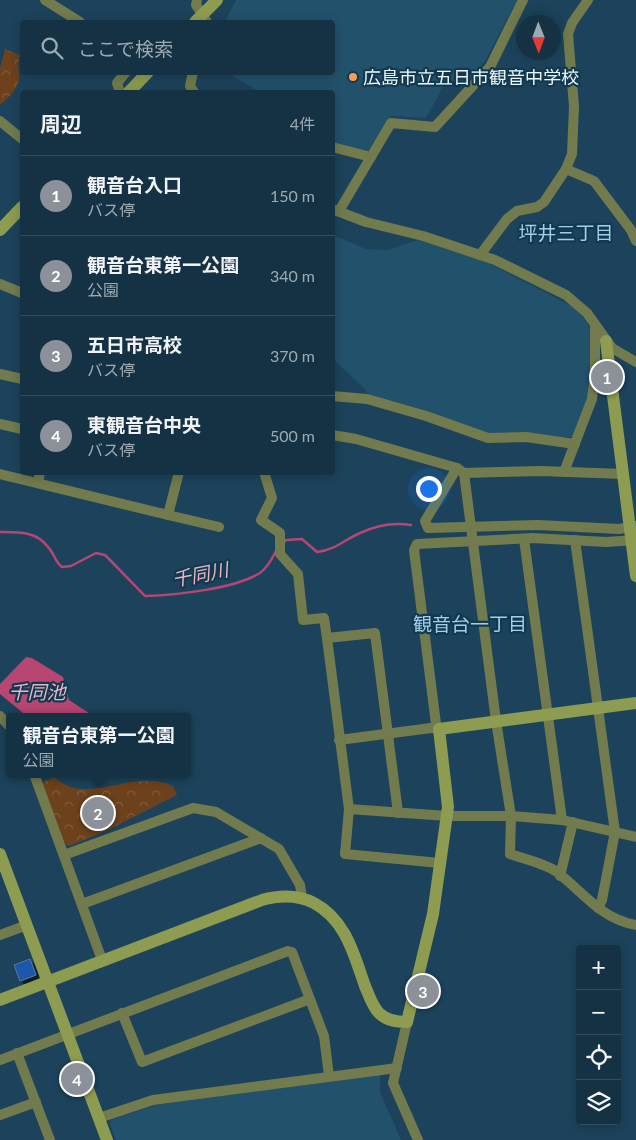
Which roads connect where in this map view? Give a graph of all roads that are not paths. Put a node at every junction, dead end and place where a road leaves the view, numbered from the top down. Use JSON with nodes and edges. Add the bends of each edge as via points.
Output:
{"nodes":[{"id":1,"x":45,"y":0,"type":"edge"},
{"id":2,"x":198,"y":0,"type":"edge"},
{"id":3,"x":217,"y":0,"type":"edge"},
{"id":4,"x":523,"y":0,"type":"edge"},
{"id":5,"x":588,"y":0,"type":"edge"},
{"id":6,"x":77,"y":20,"type":"edge"},
{"id":7,"x":201,"y":20,"type":"edge"},
{"id":8,"x":124,"y":75,"type":"edge"},
{"id":9,"x":145,"y":75,"type":"edge"},
{"id":10,"x":192,"y":75,"type":"edge"},
{"id":11,"x":119,"y":90,"type":"edge"},
{"id":12,"x":131,"y":90,"type":"edge"},
{"id":13,"x":193,"y":90,"type":"edge"},
{"id":14,"x":0,"y":120,"type":"edge"},
{"id":15,"x":20,"y":137,"type":"edge"},
{"id":16,"x":335,"y":148,"type":"edge"},
{"id":17,"x":371,"y":157,"type":"junction"},
{"id":18,"x":566,"y":169,"type":"junction"},
{"id":19,"x":20,"y":209,"type":"edge"},
{"id":20,"x":336,"y":210,"type":"edge"},
{"id":21,"x":0,"y":230,"type":"edge"},
{"id":22,"x":636,"y":241,"type":"edge"},
{"id":23,"x":480,"y":255,"type":"junction"},
{"id":24,"x":0,"y":284,"type":"edge"},
{"id":25,"x":20,"y":292,"type":"edge"},
{"id":26,"x":595,"y":324,"type":"junction"},
{"id":27,"x":606,"y":341,"type":"junction"},
{"id":28,"x":636,"y":362,"type":"edge"},
{"id":29,"x":0,"y":374,"type":"edge"},
{"id":30,"x":20,"y":379,"type":"edge"},
{"id":31,"x":335,"y":396,"type":"edge"},
{"id":32,"x":0,"y":424,"type":"edge"},
{"id":33,"x":20,"y":429,"type":"edge"},
{"id":34,"x":335,"y":436,"type":"edge"},
{"id":35,"x":575,"y":444,"type":"junction"},
{"id":36,"x":460,"y":471,"type":"junction"},
{"id":37,"x":564,"y":472,"type":"junction"},
{"id":38,"x":0,"y":474,"type":"edge"},
{"id":39,"x":623,"y":474,"type":"junction"},
{"id":40,"x":178,"y":475,"type":"edge"},
{"id":41,"x":265,"y":475,"type":"edge"},
{"id":42,"x":39,"y":478,"type":"edge"},
{"id":43,"x":168,"y":515,"type":"junction"},
{"id":44,"x":219,"y":527,"type":"dead end"},
{"id":45,"x":471,"y":527,"type":"junction"},
{"id":46,"x":633,"y":534,"type":"edge"},
{"id":47,"x":524,"y":538,"type":"junction"},
{"id":48,"x":473,"y":540,"type":"junction"},
{"id":49,"x":575,"y":540,"type":"junction"},
{"id":50,"x":636,"y":576,"type":"edge"},
{"id":51,"x":327,"y":638,"type":"junction"},
{"id":52,"x":636,"y":703,"type":"edge"},
{"id":53,"x":597,"y":709,"type":"junction"},
{"id":54,"x":546,"y":715,"type":"junction"},
{"id":55,"x":496,"y":721,"type":"junction"},
{"id":56,"x":439,"y":729,"type":"junction"},
{"id":57,"x":387,"y":733,"type":"junction"},
{"id":58,"x":340,"y":740,"type":"junction"},
{"id":59,"x":35,"y":778,"type":"edge"},
{"id":60,"x":349,"y":809,"type":"junction"},
{"id":61,"x":398,"y":813,"type":"junction"},
{"id":62,"x":447,"y":816,"type":"junction"},
{"id":63,"x":511,"y":816,"type":"junction"},
{"id":64,"x":562,"y":820,"type":"junction"},
{"id":65,"x":573,"y":822,"type":"junction"},
{"id":66,"x":615,"y":832,"type":"junction"},
{"id":67,"x":636,"y":837,"type":"edge"},
{"id":68,"x":261,"y":838,"type":"junction"},
{"id":69,"x":0,"y":854,"type":"edge"},
{"id":70,"x":64,"y":855,"type":"junction"},
{"id":71,"x":440,"y":863,"type":"junction"},
{"id":72,"x":560,"y":876,"type":"junction"},
{"id":73,"x":302,"y":898,"type":"junction"},
{"id":74,"x":82,"y":904,"type":"junction"},
{"id":75,"x":598,"y":908,"type":"junction"},
{"id":76,"x":27,"y":925,"type":"junction"},
{"id":77,"x":636,"y":925,"type":"edge"},
{"id":78,"x":0,"y":935,"type":"edge"},
{"id":79,"x":102,"y":960,"type":"junction"},
{"id":80,"x":48,"y":982,"type":"junction"},
{"id":81,"x":310,"y":999,"type":"junction"},
{"id":82,"x":0,"y":1000,"type":"edge"},
{"id":83,"x":122,"y":1013,"type":"junction"},
{"id":84,"x":408,"y":1022,"type":"junction"},
{"id":85,"x":68,"y":1034,"type":"junction"},
{"id":86,"x":17,"y":1053,"type":"junction"},
{"id":87,"x":0,"y":1060,"type":"edge"},
{"id":88,"x":397,"y":1068,"type":"junction"},
{"id":89,"x":329,"y":1076,"type":"junction"},
{"id":90,"x":36,"y":1102,"type":"junction"},
{"id":91,"x":0,"y":1116,"type":"edge"},
{"id":92,"x":99,"y":1118,"type":"junction"},
{"id":93,"x":50,"y":1140,"type":"edge"},
{"id":94,"x":107,"y":1140,"type":"edge"},
{"id":95,"x":418,"y":1140,"type":"edge"}],
"edges":[{"from":1,"to":6,"type":"street"},
{"from":2,"to":7,"type":"street","via":[[196,5]]},
{"from":3,"to":7,"type":"street"},
{"from":4,"to":17,"type":"street","via":[[490,67],[435,127],[391,123]]},
{"from":5,"to":18,"type":"street","via":[[568,34],[574,106],[572,154]]},
{"from":8,"to":11,"type":"street","via":[[117,83]]},
{"from":9,"to":12,"type":"street"},
{"from":10,"to":13,"type":"street","via":[[190,82]]},
{"from":14,"to":15,"type":"street"},
{"from":16,"to":17,"type":"street"},
{"from":17,"to":20,"type":"street"},
{"from":18,"to":22,"type":"street","via":[[594,181]]},
{"from":18,"to":23,"type":"street","via":[[544,202],[537,207],[517,211],[507,219]]},
{"from":19,"to":21,"type":"street"},
{"from":20,"to":23,"type":"street","via":[[366,222]]},
{"from":23,"to":26,"type":"street","via":[[566,295]]},
{"from":24,"to":25,"type":"street"},
{"from":26,"to":27,"type":"street"},
{"from":26,"to":35,"type":"street","via":[[594,388]]},
{"from":27,"to":28,"type":"street","via":[[617,353]]},
{"from":27,"to":39,"type":"street"},
{"from":29,"to":30,"type":"street"},
{"from":31,"to":35,"type":"street","via":[[367,399],[488,438],[526,438]]},
{"from":32,"to":33,"type":"street"},
{"from":34,"to":36,"type":"street","via":[[364,441]]},
{"from":35,"to":37,"type":"street"},
{"from":36,"to":37,"type":"street"},
{"from":36,"to":45,"type":"street"},
{"from":36,"to":45,"type":"street","via":[[425,522],[428,528]]},
{"from":37,"to":39,"type":"street"},
{"from":38,"to":42,"type":"street"},
{"from":39,"to":46,"type":"street"},
{"from":40,"to":43,"type":"street"},
{"from":41,"to":51,"type":"street","via":[[272,498],[261,520],[280,533],[280,554],[298,574],[303,620],[324,618]]},
{"from":42,"to":43,"type":"street"},
{"from":43,"to":44,"type":"street"},
{"from":45,"to":46,"type":"street","via":[[538,525]]},
{"from":45,"to":48,"type":"street"},
{"from":46,"to":49,"type":"street","via":[[606,542]]},
{"from":46,"to":50,"type":"street"},
{"from":47,"to":48,"type":"street"},
{"from":47,"to":49,"type":"street"},
{"from":47,"to":54,"type":"street"},
{"from":48,"to":55,"type":"street"},
{"from":48,"to":56,"type":"street","via":[[417,544],[414,550]]},
{"from":49,"to":53,"type":"street"},
{"from":51,"to":57,"type":"street","via":[[375,633]]},
{"from":51,"to":58,"type":"street"},
{"from":52,"to":53,"type":"street"},
{"from":53,"to":54,"type":"street"},
{"from":53,"to":66,"type":"street"},
{"from":54,"to":55,"type":"street"},
{"from":54,"to":64,"type":"street"},
{"from":55,"to":56,"type":"street"},
{"from":55,"to":63,"type":"street"},
{"from":56,"to":57,"type":"street"},
{"from":56,"to":62,"type":"street"},
{"from":57,"to":58,"type":"street"},
{"from":57,"to":61,"type":"street"},
{"from":58,"to":60,"type":"street"},
{"from":59,"to":70,"type":"street"},
{"from":60,"to":61,"type":"street"},
{"from":60,"to":71,"type":"street","via":[[345,854]]},
{"from":61,"to":62,"type":"street"},
{"from":62,"to":63,"type":"street"},
{"from":62,"to":71,"type":"street"},
{"from":63,"to":64,"type":"street"},
{"from":63,"to":72,"type":"street","via":[[510,854],[555,871]]},
{"from":64,"to":65,"type":"street"},
{"from":65,"to":66,"type":"street"},
{"from":65,"to":72,"type":"street"},
{"from":66,"to":67,"type":"street"},
{"from":66,"to":75,"type":"street"},
{"from":68,"to":70,"type":"street","via":[[216,812],[193,808]]},
{"from":68,"to":73,"type":"street","via":[[279,849],[300,885]]},
{"from":68,"to":74,"type":"street"},
{"from":69,"to":76,"type":"street"},
{"from":70,"to":74,"type":"street"},
{"from":71,"to":84,"type":"street","via":[[433,914]]},
{"from":72,"to":75,"type":"street"},
{"from":73,"to":79,"type":"street","via":[[262,900]]},
{"from":73,"to":84,"type":"street","via":[[339,922],[378,1012],[389,1020]]},
{"from":74,"to":79,"type":"street"},
{"from":75,"to":77,"type":"street","via":[[619,922]]},
{"from":76,"to":78,"type":"street"},
{"from":76,"to":80,"type":"street"},
{"from":79,"to":80,"type":"street"},
{"from":80,"to":82,"type":"street"},
{"from":80,"to":85,"type":"street"},
{"from":81,"to":83,"type":"street","via":[[292,952],[288,951]]},
{"from":81,"to":83,"type":"street","via":[[142,1062]]},
{"from":81,"to":89,"type":"street","via":[[324,1036]]},
{"from":83,"to":85,"type":"street"},
{"from":84,"to":88,"type":"street"},
{"from":85,"to":86,"type":"street"},
{"from":85,"to":92,"type":"street"},
{"from":86,"to":87,"type":"street"},
{"from":86,"to":90,"type":"street"},
{"from":88,"to":89,"type":"street"},
{"from":88,"to":95,"type":"street","via":[[394,1083]]},
{"from":89,"to":92,"type":"street","via":[[153,1100]]},
{"from":90,"to":91,"type":"street"},
{"from":90,"to":93,"type":"street"},
{"from":92,"to":94,"type":"street"}]}
